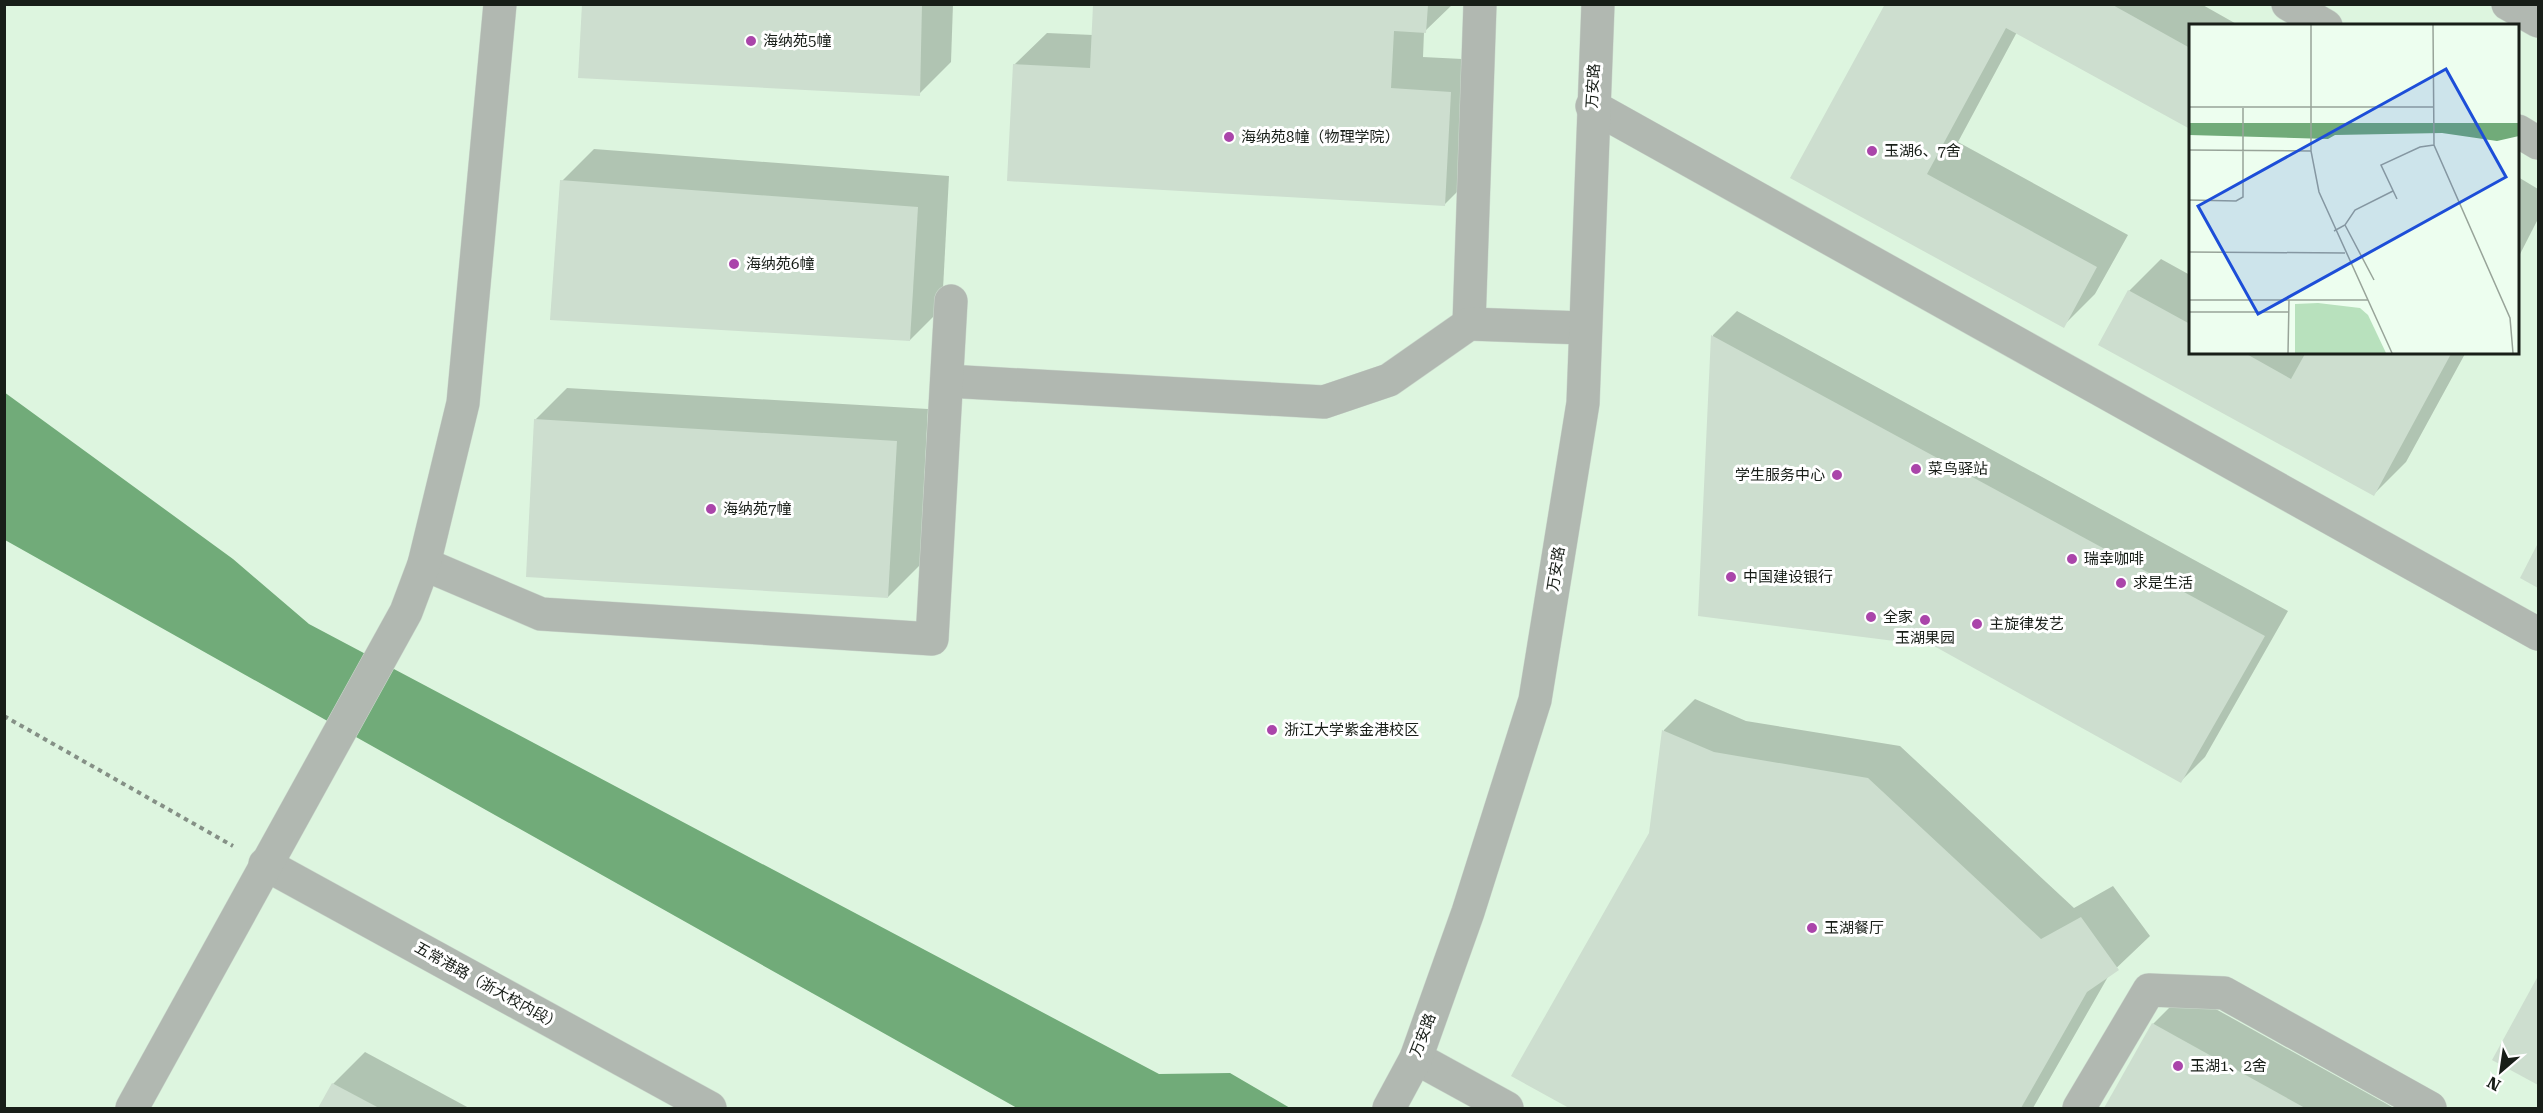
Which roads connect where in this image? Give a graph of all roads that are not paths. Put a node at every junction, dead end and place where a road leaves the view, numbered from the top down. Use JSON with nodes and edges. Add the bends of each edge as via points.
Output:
{"nodes":[{"id":1,"x":500,"y":4,"type":"edge"},
{"id":2,"x":1480,"y":4,"type":"edge"},
{"id":3,"x":1598,"y":4,"type":"edge"},
{"id":4,"x":2288,"y":4,"type":"edge"},
{"id":5,"x":2508,"y":4,"type":"edge"},
{"id":6,"x":2538,"y":21,"type":"edge"},
{"id":7,"x":2323,"y":24,"type":"edge"},
{"id":8,"x":1592,"y":106,"type":"junction"},
{"id":9,"x":2519,"y":132,"type":"edge"},
{"id":10,"x":2538,"y":143,"type":"edge"},
{"id":11,"x":951,"y":301,"type":"dead end"},
{"id":12,"x":1469,"y":324,"type":"junction"},
{"id":13,"x":1585,"y":328,"type":"junction"},
{"id":14,"x":947,"y":381,"type":"junction"},
{"id":15,"x":424,"y":564,"type":"junction"},
{"id":16,"x":2538,"y":634,"type":"edge"},
{"id":17,"x":265,"y":864,"type":"junction"},
{"id":18,"x":1416,"y":1058,"type":"junction"},
{"id":19,"x":132,"y":1108,"type":"edge"},
{"id":20,"x":710,"y":1108,"type":"edge"},
{"id":21,"x":1389,"y":1108,"type":"edge"},
{"id":22,"x":1507,"y":1108,"type":"edge"},
{"id":23,"x":2079,"y":1108,"type":"edge"},
{"id":24,"x":2430,"y":1108,"type":"edge"}],
"edges":[{"from":1,"to":15,"type":"street","via":[[463,403]]},
{"from":2,"to":12,"type":"street"},
{"from":3,"to":8,"type":"street","name":"万安路"},
{"from":4,"to":7,"type":"street"},
{"from":5,"to":6,"type":"street"},
{"from":8,"to":13,"type":"street","name":"万安路"},
{"from":8,"to":16,"type":"street"},
{"from":9,"to":10,"type":"street"},
{"from":11,"to":14,"type":"street"},
{"from":12,"to":13,"type":"street"},
{"from":12,"to":14,"type":"street","via":[[1389,380],[1324,402]]},
{"from":13,"to":18,"type":"street","name":"万安路","via":[[1583,403],[1535,700],[1468,912]]},
{"from":14,"to":15,"type":"street","via":[[932,639],[541,614]]},
{"from":15,"to":17,"type":"street","via":[[406,612],[310,790]]},
{"from":17,"to":19,"type":"street"},
{"from":17,"to":20,"type":"street","name":"五常港路（浙大校内段）"},
{"from":18,"to":21,"type":"street","name":"万安路"},
{"from":18,"to":22,"type":"street"},
{"from":23,"to":24,"type":"street","via":[[2149,990],[2224,993]]}]}
